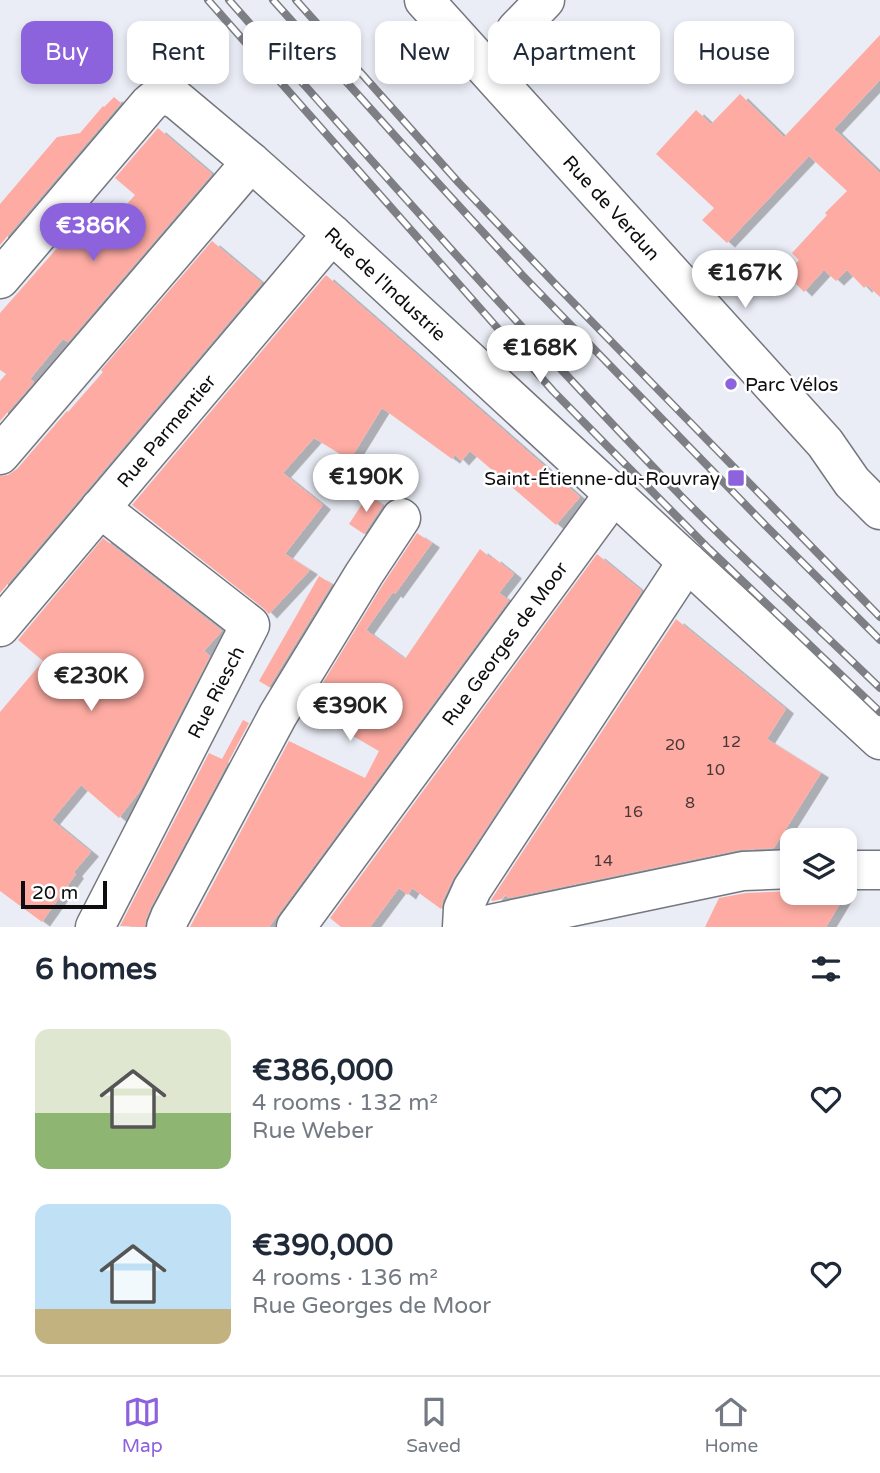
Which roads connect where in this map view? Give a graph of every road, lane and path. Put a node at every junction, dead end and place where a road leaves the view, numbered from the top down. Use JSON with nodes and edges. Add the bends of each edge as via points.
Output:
{"nodes":[{"id":1,"x":424,"y":0,"type":"edge"},
{"id":2,"x":544,"y":0,"type":"edge"},
{"id":3,"x":524,"y":21,"type":"edge"},
{"id":4,"x":251,"y":162,"type":"junction"},
{"id":5,"x":332,"y":234,"type":"junction"},
{"id":6,"x":0,"y":279,"type":"edge"},
{"id":7,"x":0,"y":455,"type":"edge"},
{"id":8,"x":614,"y":494,"type":"junction"},
{"id":9,"x":100,"y":508,"type":"junction"},
{"id":10,"x":880,"y":510,"type":"edge"},
{"id":11,"x":401,"y":518,"type":"dead end"},
{"id":12,"x":687,"y":562,"type":"junction"},
{"id":13,"x":0,"y":627,"type":"edge"},
{"id":14,"x":880,"y":740,"type":"edge"},
{"id":15,"x":780,"y":870,"type":"edge"},
{"id":16,"x":857,"y":870,"type":"edge"},
{"id":17,"x":880,"y":870,"type":"edge"},
{"id":18,"x":95,"y":927,"type":"edge"},
{"id":19,"x":166,"y":927,"type":"edge"},
{"id":20,"x":296,"y":927,"type":"edge"},
{"id":21,"x":462,"y":927,"type":"edge"},
{"id":22,"x":476,"y":927,"type":"edge"}],
"edges":[{"from":1,"to":10,"type":"street","name":"Rue de Verdun","via":[[825,443],[852,482]]},
{"from":2,"to":3,"type":"street"},
{"from":4,"to":5,"type":"street","name":"Rue de l'Industrie"},
{"from":4,"to":6,"type":"street","name":"Rue de l'Industrie","via":[[177,100],[155,97]]},
{"from":4,"to":7,"type":"street"},
{"from":5,"to":8,"type":"street","name":"Rue de l'Industrie"},
{"from":5,"to":9,"type":"street","name":"Rue Parmentier"},
{"from":8,"to":12,"type":"street","name":"Rue de l'Industrie"},
{"from":8,"to":20,"type":"street","name":"Rue Georges de Moor"},
{"from":9,"to":13,"type":"street","name":"Rue Parmentier"},
{"from":9,"to":18,"type":"street","name":"Rue Riesch","via":[[250,625]]},
{"from":11,"to":19,"type":"street","via":[[278,715]]},
{"from":12,"to":14,"type":"street","name":"Rue de l'Industrie"},
{"from":12,"to":21,"type":"street","via":[[472,889],[463,909]]},
{"from":15,"to":22,"type":"street","via":[[743,871]]},
{"from":16,"to":17,"type":"street"}]}
